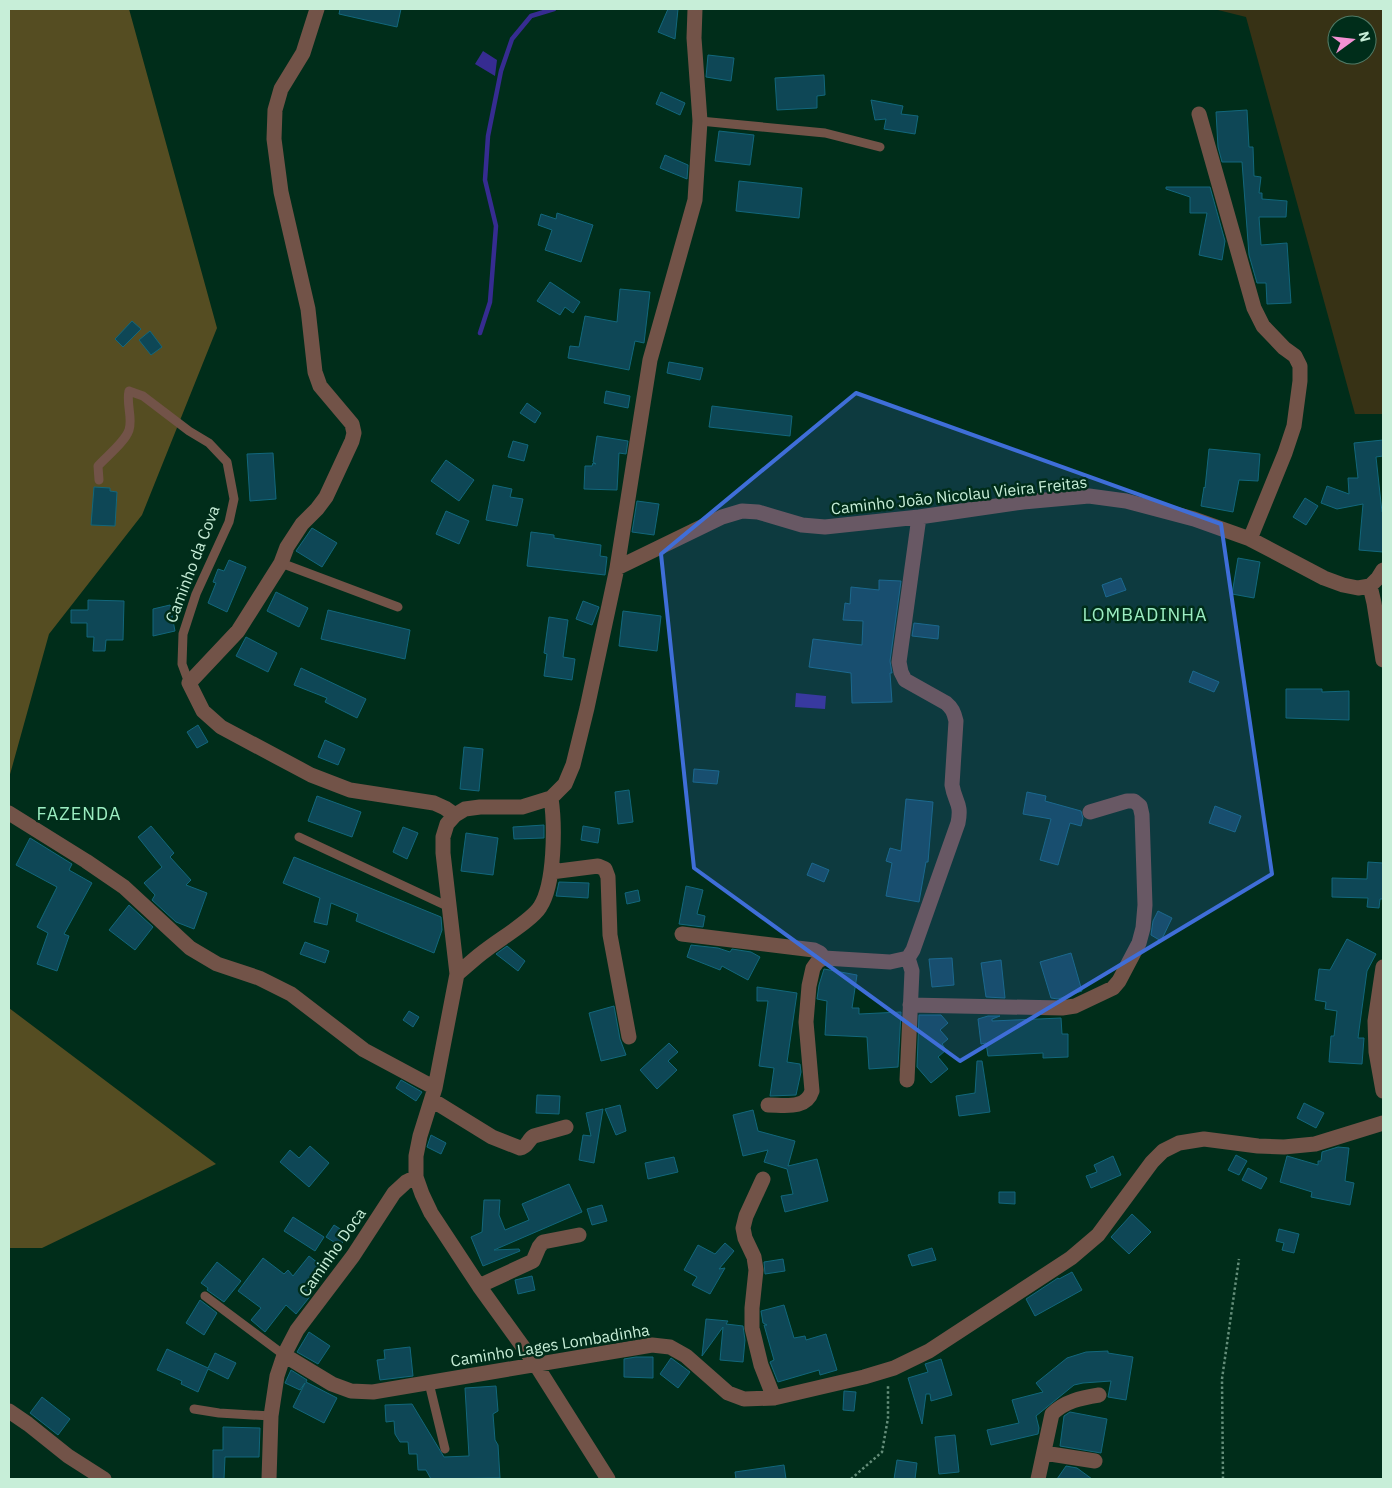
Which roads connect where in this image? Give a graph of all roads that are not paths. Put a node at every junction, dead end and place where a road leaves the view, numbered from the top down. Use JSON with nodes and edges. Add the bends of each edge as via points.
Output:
{"nodes":[{"id":1,"x":317,"y":9,"type":"edge"},
{"id":2,"x":695,"y":9,"type":"edge"},
{"id":3,"x":1199,"y":114,"type":"dead end"},
{"id":4,"x":700,"y":121,"type":"junction"},
{"id":5,"x":880,"y":147,"type":"dead end"},
{"id":6,"x":99,"y":480,"type":"dead end"},
{"id":7,"x":919,"y":517,"type":"junction"},
{"id":8,"x":1250,"y":539,"type":"junction"},
{"id":9,"x":281,"y":564,"type":"junction"},
{"id":10,"x":617,"y":568,"type":"junction"},
{"id":11,"x":1383,"y":570,"type":"edge"},
{"id":12,"x":1370,"y":586,"type":"junction"},
{"id":13,"x":398,"y":607,"type":"dead end"},
{"id":14,"x":1383,"y":660,"type":"edge"},
{"id":15,"x":189,"y":684,"type":"junction"},
{"id":16,"x":551,"y":798,"type":"junction"},
{"id":17,"x":1090,"y":812,"type":"dead end"},
{"id":18,"x":9,"y":813,"type":"edge"},
{"id":19,"x":455,"y":815,"type":"junction"},
{"id":20,"x":299,"y":838,"type":"dead end"},
{"id":21,"x":551,"y":872,"type":"junction"},
{"id":22,"x":449,"y":907,"type":"junction"},
{"id":23,"x":682,"y":934,"type":"dead end"},
{"id":24,"x":824,"y":958,"type":"junction"},
{"id":25,"x":908,"y":958,"type":"junction"},
{"id":26,"x":1383,"y":967,"type":"edge"},
{"id":27,"x":457,"y":974,"type":"junction"},
{"id":28,"x":910,"y":1006,"type":"junction"},
{"id":29,"x":629,"y":1037,"type":"dead end"},
{"id":30,"x":907,"y":1080,"type":"dead end"},
{"id":31,"x":1383,"y":1091,"type":"edge"},
{"id":32,"x":434,"y":1094,"type":"junction"},
{"id":33,"x":768,"y":1105,"type":"dead end"},
{"id":34,"x":1383,"y":1123,"type":"edge"},
{"id":35,"x":566,"y":1127,"type":"dead end"},
{"id":36,"x":416,"y":1177,"type":"junction"},
{"id":37,"x":763,"y":1179,"type":"dead end"},
{"id":38,"x":579,"y":1235,"type":"dead end"},
{"id":39,"x":479,"y":1286,"type":"junction"},
{"id":40,"x":205,"y":1296,"type":"dead end"},
{"id":41,"x":284,"y":1356,"type":"junction"},
{"id":42,"x":536,"y":1364,"type":"junction"},
{"id":43,"x":428,"y":1382,"type":"junction"},
{"id":44,"x":1099,"y":1394,"type":"dead end"},
{"id":45,"x":774,"y":1398,"type":"junction"},
{"id":46,"x":194,"y":1409,"type":"dead end"},
{"id":47,"x":9,"y":1411,"type":"edge"},
{"id":48,"x":271,"y":1416,"type":"junction"},
{"id":49,"x":445,"y":1449,"type":"dead end"},
{"id":50,"x":1044,"y":1453,"type":"junction"},
{"id":51,"x":1095,"y":1461,"type":"dead end"},
{"id":52,"x":104,"y":1479,"type":"edge"},
{"id":53,"x":269,"y":1479,"type":"edge"},
{"id":54,"x":608,"y":1479,"type":"edge"},
{"id":55,"x":1038,"y":1479,"type":"edge"}],
"edges":[{"from":1,"to":9,"type":"street","via":[[303,53],[281,89],[275,110],[274,139],[281,192],[308,309],[315,372],[320,386],[352,424],[354,433],[326,497],[302,524]]},
{"from":2,"to":4,"type":"street"},
{"from":3,"to":8,"type":"street","via":[[1254,308],[1263,326],[1295,356],[1300,366],[1294,426]]},
{"from":4,"to":5,"type":"lane","via":[[825,133]]},
{"from":4,"to":10,"type":"street","via":[[695,200],[650,360]]},
{"from":6,"to":15,"type":"lane","name":"Caminho da Cova","via":[[98,466],[129,431],[129,391],[143,396],[209,443],[227,462],[234,499],[229,522],[196,594],[183,634],[182,664]]},
{"from":7,"to":8,"type":"street","name":"Caminho João Nicolau Vieira Freitas","via":[[1089,496],[1126,501],[1194,519]]},
{"from":7,"to":10,"type":"street","name":"Caminho João Nicolau Vieira Freitas","via":[[825,527],[802,525],[758,512],[742,512],[722,517]]},
{"from":7,"to":25,"type":"street","via":[[900,672],[905,680],[946,703],[954,712],[952,785],[960,812]]},
{"from":8,"to":12,"type":"street","name":"Caminho João Nicolau Vieira Freitas","via":[[1343,586]]},
{"from":9,"to":13,"type":"lane"},
{"from":9,"to":15,"type":"street","via":[[238,631]]},
{"from":10,"to":16,"type":"street","via":[[573,764],[564,784]]},
{"from":11,"to":12,"type":"street"},
{"from":12,"to":14,"type":"street"},
{"from":15,"to":19,"type":"street","name":"Caminho da Cova","via":[[203,711],[221,727],[310,775],[350,790],[434,803]]},
{"from":16,"to":19,"type":"street","via":[[522,807],[465,809]]},
{"from":16,"to":21,"type":"street","via":[[554,814]]},
{"from":17,"to":28,"type":"street","via":[[1134,801],[1140,806],[1142,816],[1143,928],[1139,943],[1114,988],[1062,1008]]},
{"from":18,"to":32,"type":"street","via":[[124,887],[190,948],[217,964],[259,978],[290,994],[364,1050]]},
{"from":19,"to":22,"type":"street","via":[[447,824],[443,837]]},
{"from":20,"to":22,"type":"lane"},
{"from":21,"to":27,"type":"street","via":[[539,908]]},
{"from":21,"to":29,"type":"street","via":[[598,866],[605,869],[610,935]]},
{"from":22,"to":27,"type":"street"},
{"from":23,"to":24,"type":"street","via":[[814,950]]},
{"from":24,"to":25,"type":"street","via":[[890,962]]},
{"from":24,"to":33,"type":"street","via":[[813,968],[809,986],[806,1022],[810,1098],[793,1106]]},
{"from":25,"to":28,"type":"street","via":[[912,971]]},
{"from":26,"to":31,"type":"street","via":[[1375,1021],[1376,1052]]},
{"from":27,"to":32,"type":"street"},
{"from":28,"to":30,"type":"street"},
{"from":32,"to":35,"type":"street","via":[[492,1137],[520,1148],[534,1136]]},
{"from":32,"to":36,"type":"street","via":[[418,1143]]},
{"from":34,"to":45,"type":"street","name":"Caminho Lages Lombadinha","via":[[1315,1144],[1258,1146],[1204,1139],[1179,1143],[1163,1151],[1152,1162],[1098,1235],[1072,1258],[929,1351],[864,1378]]},
{"from":36,"to":39,"type":"street","via":[[431,1213]]},
{"from":36,"to":41,"type":"street","name":"Caminho Doca","via":[[394,1192],[353,1256],[297,1330]]},
{"from":37,"to":45,"type":"street","via":[[744,1228],[756,1270],[752,1328],[761,1365]]},
{"from":38,"to":39,"type":"street","via":[[543,1242],[532,1261]]},
{"from":39,"to":42,"type":"street"},
{"from":40,"to":41,"type":"lane"},
{"from":41,"to":43,"type":"street","name":"Caminho Lages Lombadinha","via":[[332,1384],[351,1391],[373,1392]]},
{"from":41,"to":48,"type":"street","name":"Caminho Doca"},
{"from":42,"to":43,"type":"street","name":"Caminho Lages Lombadinha"},
{"from":42,"to":45,"type":"street","name":"Caminho Lages Lombadinha","via":[[652,1345],[670,1347],[686,1356],[728,1393],[744,1398]]},
{"from":42,"to":54,"type":"street"},
{"from":43,"to":49,"type":"lane"},
{"from":44,"to":50,"type":"street","via":[[1059,1406],[1052,1414]]},
{"from":46,"to":48,"type":"lane"},
{"from":47,"to":52,"type":"street"},
{"from":48,"to":53,"type":"street","name":"Caminho Doca"},
{"from":50,"to":51,"type":"street"},
{"from":50,"to":55,"type":"street"}]}
